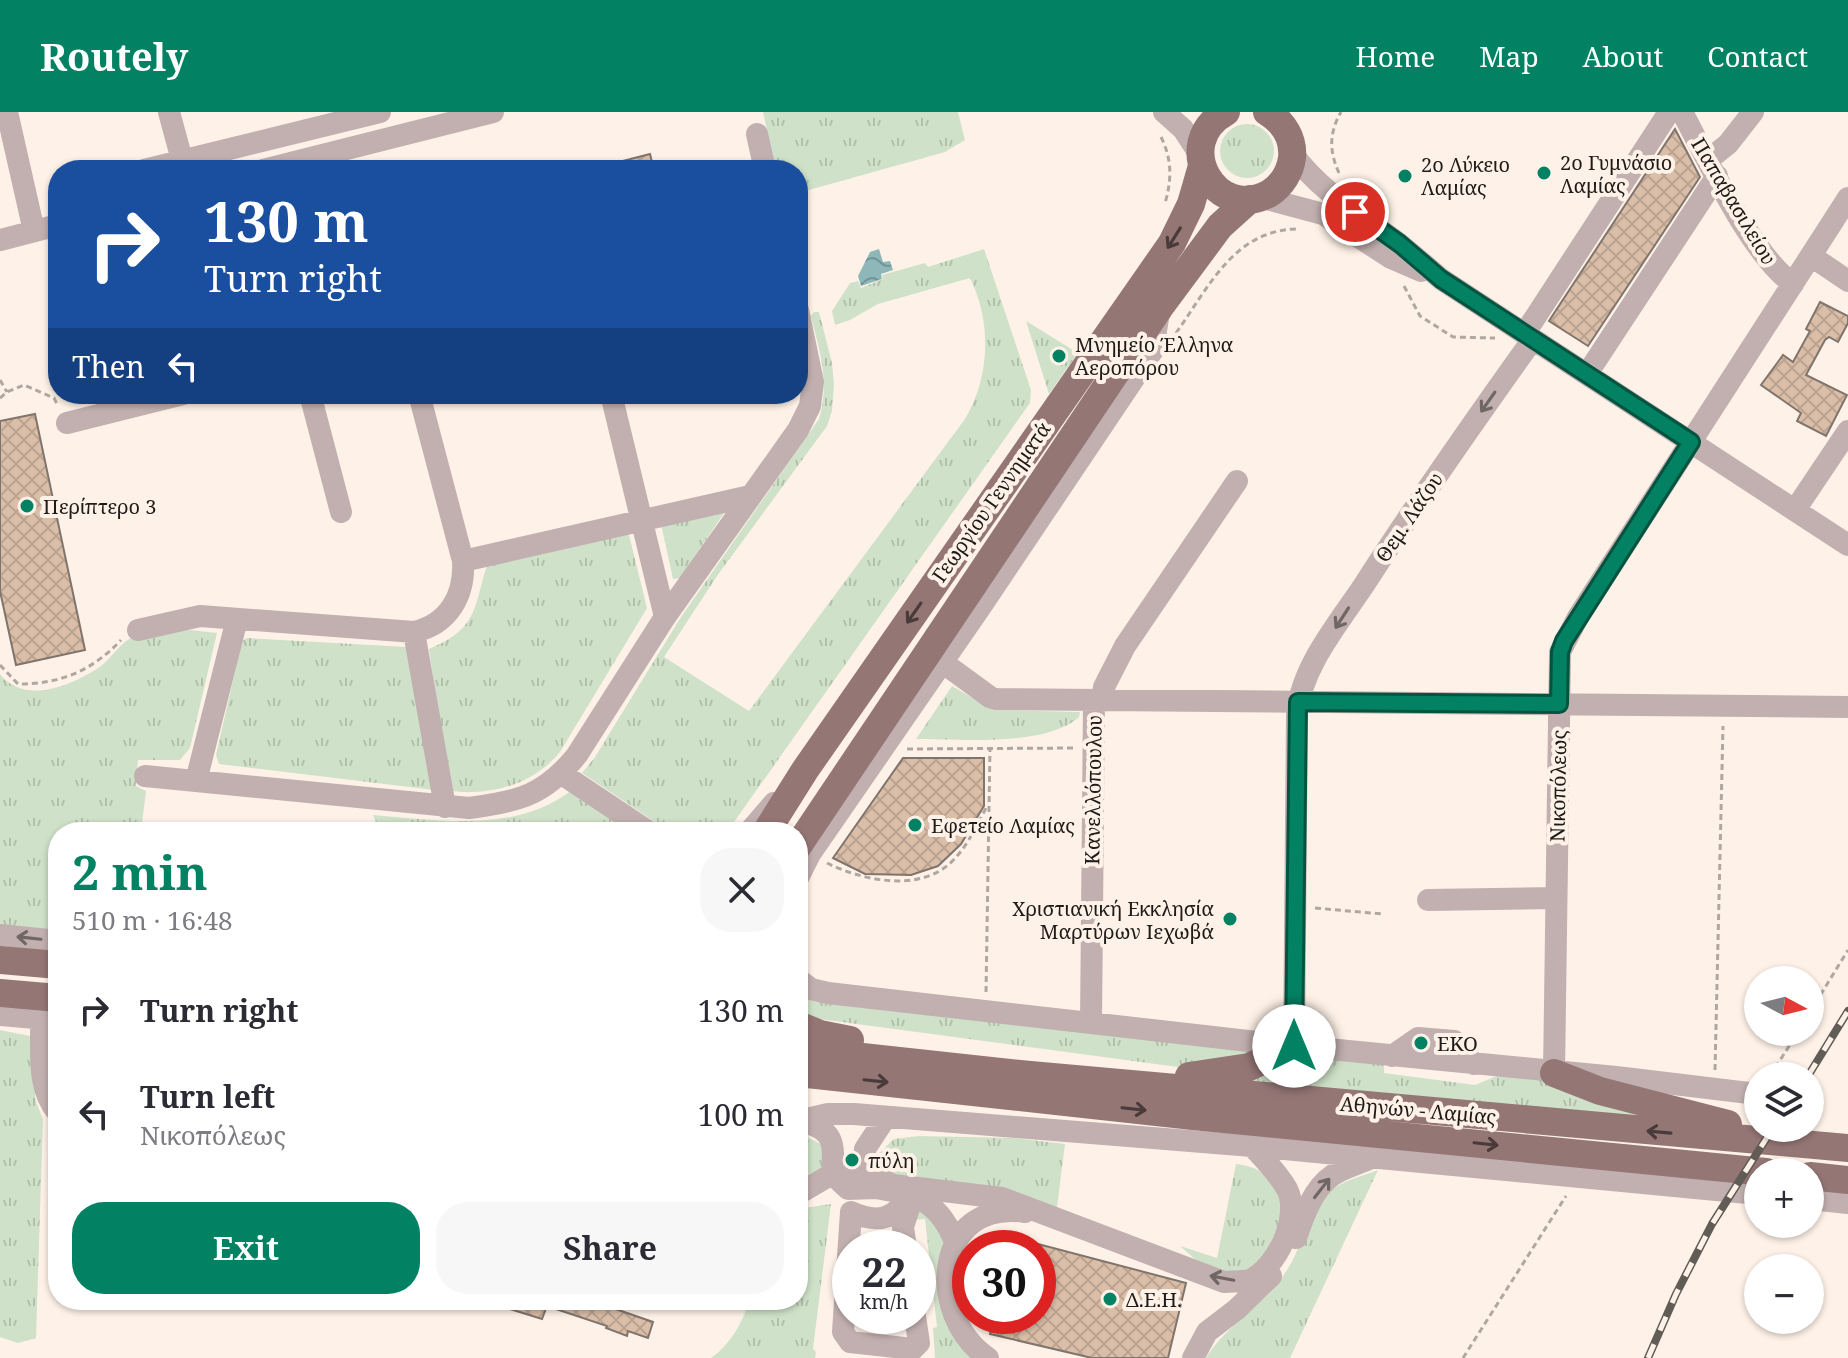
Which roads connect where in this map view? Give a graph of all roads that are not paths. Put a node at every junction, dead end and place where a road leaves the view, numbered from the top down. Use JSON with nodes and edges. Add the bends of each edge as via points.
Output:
{"nodes":[{"id":1,"x":7,"y":112,"type":"edge"},
{"id":2,"x":169,"y":112,"type":"edge"},
{"id":3,"x":380,"y":112,"type":"edge"},
{"id":4,"x":493,"y":112,"type":"edge"},
{"id":5,"x":1164,"y":112,"type":"edge"},
{"id":6,"x":1226,"y":112,"type":"edge"},
{"id":7,"x":1267,"y":112,"type":"edge"},
{"id":8,"x":1299,"y":112,"type":"edge"},
{"id":9,"x":1669,"y":112,"type":"edge"},
{"id":10,"x":1682,"y":112,"type":"edge"},
{"id":11,"x":1753,"y":112,"type":"edge"},
{"id":12,"x":757,"y":134,"type":"dead end"},
{"id":13,"x":1292,"y":147,"type":"junction"},
{"id":14,"x":182,"y":160,"type":"joint"},
{"id":15,"x":337,"y":160,"type":"edge"},
{"id":16,"x":763,"y":160,"type":"edge"},
{"id":17,"x":1201,"y":160,"type":"junction"},
{"id":18,"x":1712,"y":168,"type":"junction"},
{"id":19,"x":1254,"y":198,"type":"junction"},
{"id":20,"x":1848,"y":198,"type":"edge"},
{"id":21,"x":48,"y":228,"type":"edge"},
{"id":22,"x":34,"y":231,"type":"junction"},
{"id":23,"x":0,"y":240,"type":"edge"},
{"id":24,"x":1811,"y":256,"type":"junction"},
{"id":25,"x":1441,"y":279,"type":"junction"},
{"id":26,"x":1848,"y":281,"type":"edge"},
{"id":27,"x":1793,"y":284,"type":"junction"},
{"id":28,"x":1160,"y":307,"type":"junction"},
{"id":29,"x":1527,"y":341,"type":"junction"},
{"id":30,"x":808,"y":358,"type":"edge"},
{"id":31,"x":1587,"y":374,"type":"junction"},
{"id":32,"x":143,"y":404,"type":"edge"},
{"id":33,"x":313,"y":404,"type":"edge"},
{"id":34,"x":422,"y":404,"type":"edge"},
{"id":35,"x":613,"y":404,"type":"edge"},
{"id":36,"x":67,"y":423,"type":"road end"},
{"id":37,"x":1848,"y":431,"type":"edge"},
{"id":38,"x":1691,"y":442,"type":"junction"},
{"id":39,"x":1237,"y":481,"type":"dead end"},
{"id":40,"x":750,"y":496,"type":"junction"},
{"id":41,"x":1795,"y":510,"type":"junction"},
{"id":42,"x":341,"y":512,"type":"dead end"},
{"id":43,"x":641,"y":519,"type":"junction"},
{"id":44,"x":1848,"y":545,"type":"edge"},
{"id":45,"x":463,"y":561,"type":"junction"},
{"id":46,"x":665,"y":617,"type":"junction"},
{"id":47,"x":237,"y":619,"type":"junction"},
{"id":48,"x":138,"y":630,"type":"road end"},
{"id":49,"x":414,"y":632,"type":"junction"},
{"id":50,"x":942,"y":662,"type":"junction"},
{"id":51,"x":1098,"y":701,"type":"junction"},
{"id":52,"x":1298,"y":702,"type":"junction"},
{"id":53,"x":1559,"y":704,"type":"junction"},
{"id":54,"x":1848,"y":707,"type":"edge"},
{"id":55,"x":805,"y":770,"type":"junction"},
{"id":56,"x":562,"y":774,"type":"junction"},
{"id":57,"x":145,"y":776,"type":"dead end"},
{"id":58,"x":196,"y":781,"type":"junction"},
{"id":59,"x":445,"y":807,"type":"junction"},
{"id":60,"x":634,"y":822,"type":"edge"},
{"id":61,"x":758,"y":822,"type":"edge"},
{"id":62,"x":772,"y":822,"type":"edge"},
{"id":63,"x":808,"y":844,"type":"edge"},
{"id":64,"x":808,"y":845,"type":"edge"},
{"id":65,"x":1556,"y":898,"type":"junction"},
{"id":66,"x":1428,"y":900,"type":"dead end"},
{"id":67,"x":0,"y":935,"type":"edge"},
{"id":68,"x":48,"y":940,"type":"edge"},
{"id":69,"x":0,"y":960,"type":"edge"},
{"id":70,"x":48,"y":964,"type":"edge"},
{"id":71,"x":808,"y":987,"type":"edge"},
{"id":72,"x":0,"y":993,"type":"edge"},
{"id":73,"x":48,"y":1011,"type":"edge"},
{"id":74,"x":48,"y":1013,"type":"edge"},
{"id":75,"x":0,"y":1015,"type":"edge"},
{"id":76,"x":1091,"y":1023,"type":"junction"},
{"id":77,"x":808,"y":1029,"type":"edge"},
{"id":78,"x":48,"y":1042,"type":"edge"},
{"id":79,"x":1294,"y":1046,"type":"junction"},
{"id":80,"x":808,"y":1051,"type":"edge"},
{"id":81,"x":1554,"y":1073,"type":"junction"},
{"id":82,"x":808,"y":1074,"type":"edge"},
{"id":83,"x":1030,"y":1075,"type":"junction"},
{"id":84,"x":1082,"y":1080,"type":"junction"},
{"id":85,"x":1744,"y":1092,"type":"edge"},
{"id":86,"x":48,"y":1098,"type":"edge"},
{"id":87,"x":886,"y":1117,"type":"junction"},
{"id":88,"x":808,"y":1119,"type":"edge"},
{"id":89,"x":808,"y":1124,"type":"edge"},
{"id":90,"x":1744,"y":1132,"type":"edge"},
{"id":91,"x":1744,"y":1139,"type":"edge"},
{"id":92,"x":1777,"y":1142,"type":"edge"},
{"id":93,"x":1252,"y":1146,"type":"junction"},
{"id":94,"x":1848,"y":1148,"type":"edge"},
{"id":95,"x":1373,"y":1157,"type":"junction"},
{"id":96,"x":1744,"y":1170,"type":"edge"},
{"id":97,"x":1824,"y":1177,"type":"edge"},
{"id":98,"x":1848,"y":1180,"type":"edge"},
{"id":99,"x":852,"y":1181,"type":"junction"},
{"id":100,"x":808,"y":1193,"type":"edge"},
{"id":101,"x":1744,"y":1193,"type":"edge"},
{"id":102,"x":913,"y":1195,"type":"junction"},
{"id":103,"x":1824,"y":1200,"type":"edge"},
{"id":104,"x":1848,"y":1203,"type":"edge"},
{"id":105,"x":1046,"y":1214,"type":"junction"},
{"id":106,"x":850,"y":1230,"type":"edge"},
{"id":107,"x":903,"y":1230,"type":"edge"},
{"id":108,"x":965,"y":1230,"type":"edge"},
{"id":109,"x":952,"y":1234,"type":"edge"},
{"id":110,"x":952,"y":1257,"type":"edge"},
{"id":111,"x":952,"y":1312,"type":"edge"},
{"id":112,"x":844,"y":1334,"type":"edge"},
{"id":113,"x":918,"y":1334,"type":"edge"},
{"id":114,"x":963,"y":1334,"type":"edge"},
{"id":115,"x":988,"y":1358,"type":"edge"},
{"id":116,"x":1193,"y":1358,"type":"edge"}],
"edges":[{"from":1,"to":22,"type":"street"},
{"from":2,"to":14,"type":"street"},
{"from":3,"to":14,"type":"street"},
{"from":4,"to":15,"type":"street"},
{"from":5,"to":17,"type":"street","via":[[1183,129]]},
{"from":6,"to":17,"type":"main road","name":"Γεωργίου Γεννηματά","via":[[1205,132]]},
{"from":7,"to":13,"type":"main road","via":[[1283,126]]},
{"from":8,"to":13,"type":"main road","name":"Γεωργίου Γεννηματά"},
{"from":9,"to":29,"type":"street","name":"Θεμ. Λάζου"},
{"from":10,"to":18,"type":"street","name":"Παπαβασιλείου"},
{"from":11,"to":18,"type":"street"},
{"from":12,"to":16,"type":"street"},
{"from":13,"to":19,"type":"main road","name":"Γεωργίου Γεννηματά","via":[[1283,181]]},
{"from":13,"to":25,"type":"street","via":[[1310,176]]},
{"from":17,"to":19,"type":"main road","via":[[1220,191],[1234,198]]},
{"from":17,"to":55,"type":"main road","name":"Γεωργίου Γεννηματά","one_way":true,"via":[[1191,204],[1172,243]]},
{"from":18,"to":27,"type":"street","name":"Παπαβασιλείου","via":[[1768,263]]},
{"from":18,"to":31,"type":"street"},
{"from":19,"to":25,"type":"street","via":[[1323,214],[1391,258]]},
{"from":19,"to":28,"type":"main road","name":"Γεωργίου Γεννηματά","via":[[1220,226]]},
{"from":20,"to":24,"type":"street","name":"Νικοπόλεως"},
{"from":21,"to":22,"type":"street"},
{"from":22,"to":23,"type":"street"},
{"from":24,"to":26,"type":"street"},
{"from":24,"to":27,"type":"street","name":"Νικοπόλεως"},
{"from":25,"to":29,"type":"street"},
{"from":27,"to":38,"type":"street","name":"Νικοπόλεως"},
{"from":28,"to":50,"type":"street","via":[[1153,350]]},
{"from":28,"to":63,"type":"main road","name":"Γεωργίου Γεννηματά"},
{"from":29,"to":31,"type":"street"},
{"from":29,"to":52,"type":"street","name":"Θεμ. Λάζου","one_way":true,"via":[[1317,656]]},
{"from":30,"to":40,"type":"street","via":[[810,406]]},
{"from":31,"to":38,"type":"street"},
{"from":32,"to":36,"type":"street"},
{"from":33,"to":42,"type":"street"},
{"from":34,"to":45,"type":"street"},
{"from":35,"to":43,"type":"street"},
{"from":37,"to":41,"type":"street"},
{"from":38,"to":41,"type":"street"},
{"from":38,"to":53,"type":"street","name":"Νικοπόλεως","via":[[1564,641]]},
{"from":39,"to":51,"type":"street","via":[[1125,646]]},
{"from":40,"to":43,"type":"street"},
{"from":40,"to":46,"type":"street"},
{"from":41,"to":44,"type":"street"},
{"from":43,"to":45,"type":"street"},
{"from":43,"to":46,"type":"street"},
{"from":45,"to":49,"type":"street","via":[[454,606],[433,626]]},
{"from":46,"to":56,"type":"street"},
{"from":47,"to":48,"type":"street","via":[[200,616]]},
{"from":47,"to":49,"type":"street"},
{"from":47,"to":58,"type":"street"},
{"from":49,"to":59,"type":"street"},
{"from":50,"to":51,"type":"street","via":[[992,698]]},
{"from":50,"to":64,"type":"street"},
{"from":51,"to":52,"type":"street"},
{"from":51,"to":76,"type":"street","name":"Κανελλόπουλου"},
{"from":52,"to":53,"type":"street"},
{"from":52,"to":79,"type":"street"},
{"from":53,"to":54,"type":"street"},
{"from":53,"to":65,"type":"street","name":"Νικοπόλεως"},
{"from":55,"to":61,"type":"street"},
{"from":55,"to":62,"type":"main road","name":"Γεωργίου Γεννηματά"},
{"from":56,"to":59,"type":"street","via":[[534,794],[508,803]]},
{"from":56,"to":60,"type":"street"},
{"from":57,"to":58,"type":"street"},
{"from":58,"to":59,"type":"street"},
{"from":65,"to":66,"type":"street"},
{"from":65,"to":81,"type":"street","name":"Νικοπόλεως"},
{"from":68,"to":67,"type":"street","one_way":true},
{"from":69,"to":70,"type":"main road"},
{"from":71,"to":76,"type":"street"},
{"from":72,"to":73,"type":"main road"},
{"from":74,"to":75,"type":"street"},
{"from":76,"to":79,"type":"street"},
{"from":77,"to":83,"type":"main road","via":[[988,1058]]},
{"from":78,"to":86,"type":"street","via":[[43,1079]]},
{"from":79,"to":81,"type":"street"},
{"from":79,"to":84,"type":"main road","via":[[1223,1073]]},
{"from":80,"to":83,"type":"main road","name":"Αθηνών - Λαμίας"},
{"from":81,"to":85,"type":"street"},
{"from":81,"to":90,"type":"main road"},
{"from":82,"to":96,"type":"main road","name":"Αθηνών - Λαμίας","one_way":true},
{"from":83,"to":84,"type":"main road","name":"Αθηνών - Λαμίας"},
{"from":91,"to":84,"type":"main road","name":"Αθηνών - Λαμίας","one_way":true},
{"from":87,"to":88,"type":"street","via":[[841,1113]]},
{"from":87,"to":93,"type":"street"},
{"from":87,"to":99,"type":"street"},
{"from":89,"to":99,"type":"street","via":[[830,1136]]},
{"from":92,"to":94,"type":"main road","name":"Αθηνών - Λαμίας"},
{"from":93,"to":95,"type":"street"},
{"from":93,"to":105,"type":"street","one_way":true,"via":[[1287,1190],[1292,1207],[1280,1247],[1249,1280],[1224,1282]]},
{"from":95,"to":101,"type":"street"},
{"from":116,"to":95,"type":"street","one_way":true,"via":[[1207,1332],[1278,1270],[1316,1193],[1331,1176]]},
{"from":97,"to":98,"type":"main road"},
{"from":99,"to":100,"type":"street"},
{"from":99,"to":102,"type":"street"},
{"from":99,"to":105,"type":"street","via":[[1002,1198]]},
{"from":102,"to":106,"type":"street","via":[[887,1218],[851,1212]]},
{"from":102,"to":107,"type":"street"},
{"from":102,"to":109,"type":"street","via":[[931,1204]]},
{"from":103,"to":104,"type":"street"},
{"from":105,"to":108,"type":"street","via":[[999,1212]]},
{"from":110,"to":111,"type":"street","via":[[947,1282]]},
{"from":112,"to":113,"type":"street","via":[[850,1342],[913,1349]]},
{"from":114,"to":115,"type":"street"}]}
